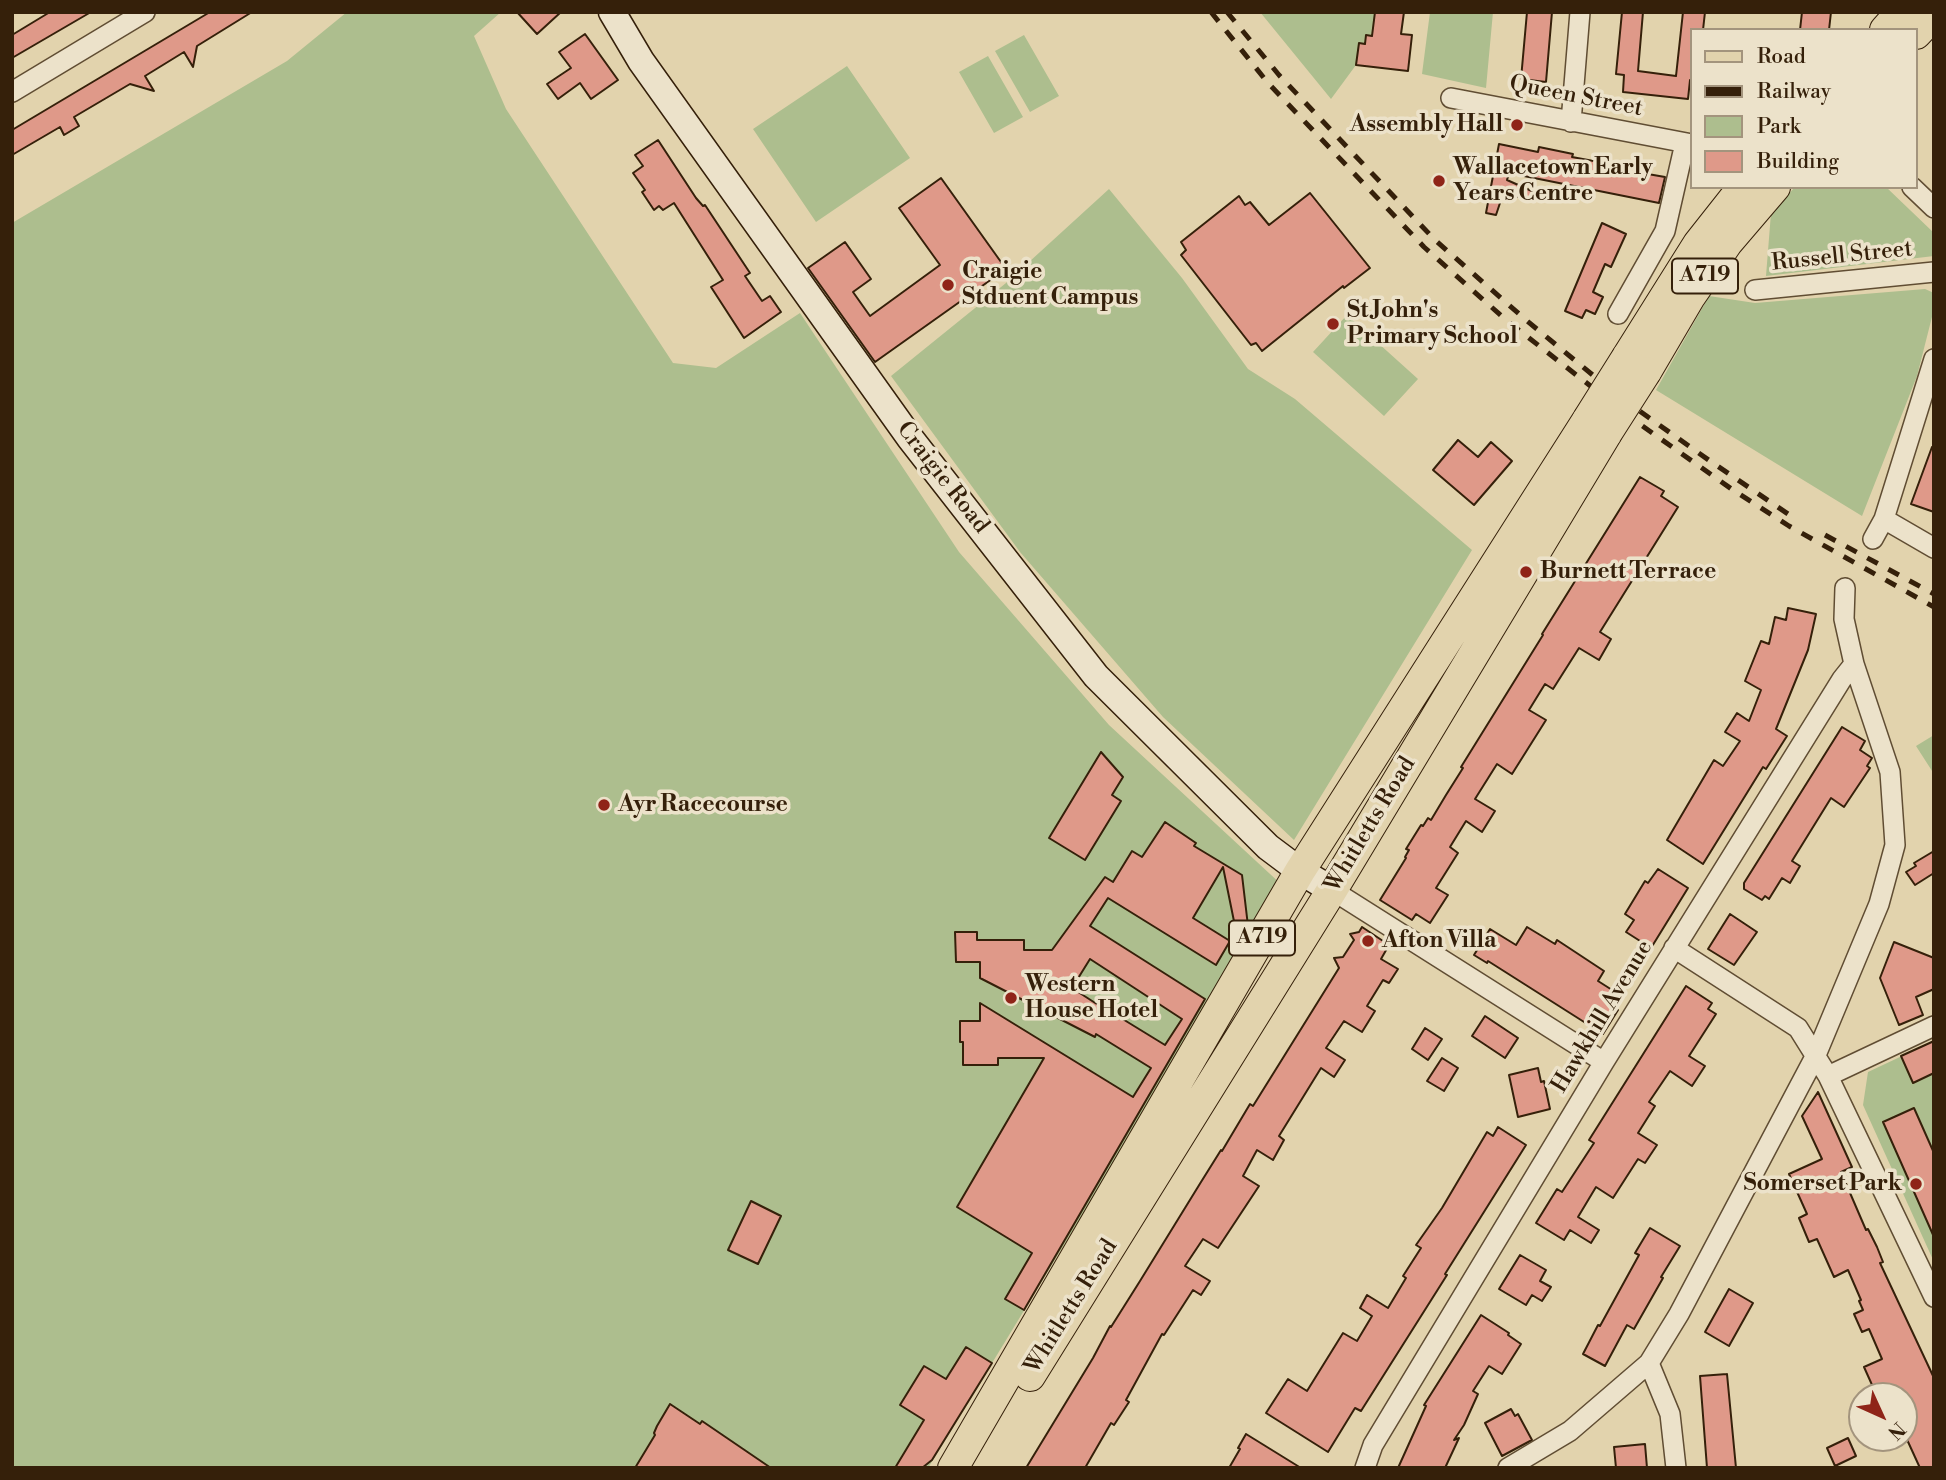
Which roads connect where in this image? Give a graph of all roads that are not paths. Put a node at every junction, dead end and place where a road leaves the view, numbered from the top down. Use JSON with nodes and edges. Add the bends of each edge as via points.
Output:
{"nodes":[{"id":1,"x":145,"y":12,"type":"edge"},
{"id":2,"x":612,"y":12,"type":"edge"},
{"id":3,"x":1580,"y":12,"type":"edge"},
{"id":4,"x":1901,"y":12,"type":"edge"},
{"id":5,"x":1934,"y":15,"type":"edge"},
{"id":6,"x":1887,"y":28,"type":"edge"},
{"id":7,"x":1918,"y":32,"type":"edge"},
{"id":8,"x":12,"y":92,"type":"edge"},
{"id":9,"x":1451,"y":97,"type":"dead end"},
{"id":10,"x":1571,"y":122,"type":"junction"},
{"id":11,"x":1689,"y":144,"type":"edge"},
{"id":12,"x":1741,"y":189,"type":"edge"},
{"id":13,"x":1773,"y":189,"type":"edge"},
{"id":14,"x":1914,"y":189,"type":"edge"},
{"id":15,"x":1934,"y":208,"type":"edge"},
{"id":16,"x":1934,"y":272,"type":"edge"},
{"id":17,"x":1755,"y":290,"type":"dead end"},
{"id":18,"x":1618,"y":314,"type":"dead end"},
{"id":19,"x":1934,"y":359,"type":"edge"},
{"id":20,"x":1636,"y":364,"type":"junction"},
{"id":21,"x":1597,"y":426,"type":"junction"},
{"id":22,"x":1884,"y":519,"type":"junction"},
{"id":23,"x":1873,"y":539,"type":"dead end"},
{"id":24,"x":1934,"y":548,"type":"edge"},
{"id":25,"x":1845,"y":588,"type":"dead end"},
{"id":26,"x":1854,"y":664,"type":"junction"},
{"id":27,"x":1300,"y":872,"type":"junction"},
{"id":28,"x":1332,"y":890,"type":"junction"},
{"id":29,"x":1674,"y":948,"type":"junction"},
{"id":30,"x":1934,"y":1026,"type":"edge"},
{"id":31,"x":1816,"y":1055,"type":"junction"},
{"id":32,"x":1604,"y":1062,"type":"junction"},
{"id":33,"x":1828,"y":1076,"type":"junction"},
{"id":34,"x":1934,"y":1297,"type":"edge"},
{"id":35,"x":1649,"y":1363,"type":"junction"},
{"id":36,"x":953,"y":1468,"type":"edge"},
{"id":37,"x":973,"y":1468,"type":"edge"},
{"id":38,"x":1365,"y":1468,"type":"edge"},
{"id":39,"x":1508,"y":1468,"type":"edge"},
{"id":40,"x":1675,"y":1468,"type":"edge"}],
"edges":[{"from":1,"to":8,"type":"street"},
{"from":2,"to":27,"type":"main road","name":"Craigie Road","via":[[641,61],[910,438],[1096,676],[1268,847]]},
{"from":3,"to":10,"type":"street"},
{"from":4,"to":6,"type":"main road"},
{"from":5,"to":7,"type":"main road"},
{"from":9,"to":10,"type":"street","name":"Queen Street"},
{"from":10,"to":11,"type":"street","name":"Queen Street"},
{"from":11,"to":18,"type":"street","via":[[1665,231]]},
{"from":12,"to":20,"type":"main road","name":"Whitletts Road","number":"A719","via":[[1698,244]]},
{"from":13,"to":20,"type":"main road","name":"Whitletts Road","number":"A719"},
{"from":14,"to":15,"type":"street"},
{"from":16,"to":17,"type":"street","name":"Russell Street"},
{"from":19,"to":22,"type":"street"},
{"from":20,"to":21,"type":"main road","name":"Whitletts Road","number":"A719","bridge":true},
{"from":21,"to":27,"type":"main road","name":"Whitletts Road","number":"A719"},
{"from":21,"to":28,"type":"main road","name":"Whitletts Road","number":"A719"},
{"from":22,"to":23,"type":"street"},
{"from":22,"to":24,"type":"street"},
{"from":25,"to":26,"type":"street","via":[[1844,619]]},
{"from":26,"to":29,"type":"street","name":"Hawkhill Avenue"},
{"from":26,"to":31,"type":"street","via":[[1890,772],[1895,845],[1880,904]]},
{"from":27,"to":28,"type":"main road","name":"Craigie Road"},
{"from":27,"to":36,"type":"main road","name":"Whitletts Road","number":"A719"},
{"from":28,"to":32,"type":"street"},
{"from":28,"to":37,"type":"main road","name":"Whitletts Road","number":"A719"},
{"from":29,"to":31,"type":"street","via":[[1798,1028]]},
{"from":29,"to":32,"type":"street","name":"Hawkhill Avenue"},
{"from":30,"to":33,"type":"street"},
{"from":31,"to":33,"type":"street"},
{"from":31,"to":35,"type":"street"},
{"from":32,"to":38,"type":"street","name":"Hawkhill Avenue","via":[[1373,1446]]},
{"from":33,"to":34,"type":"street"},
{"from":35,"to":39,"type":"street","via":[[1570,1431]]},
{"from":35,"to":40,"type":"street","via":[[1670,1413]]}]}
